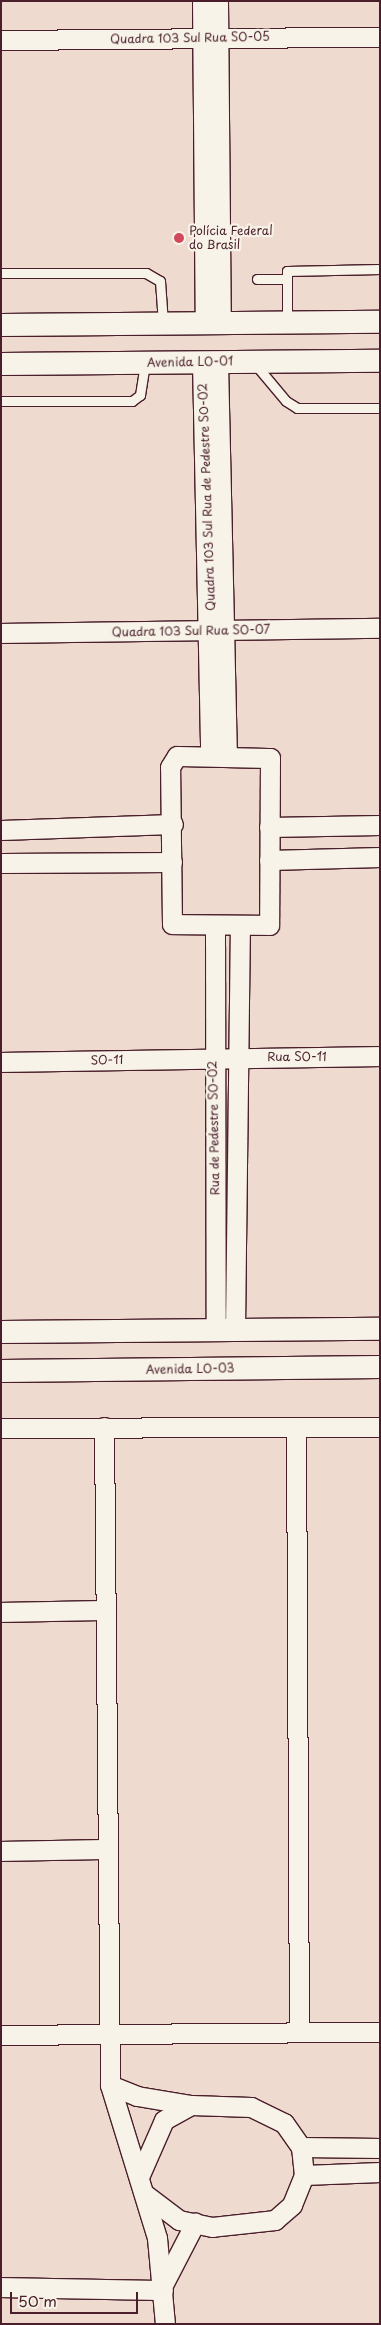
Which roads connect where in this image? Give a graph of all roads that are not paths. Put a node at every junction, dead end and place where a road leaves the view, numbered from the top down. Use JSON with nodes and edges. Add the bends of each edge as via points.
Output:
{"nodes":[{"id":1,"x":202,"y":1,"type":"edge"},
{"id":2,"x":218,"y":1,"type":"edge"},
{"id":3,"x":380,"y":36,"type":"edge"},
{"id":4,"x":210,"y":38,"type":"junction"},
{"id":5,"x":1,"y":40,"type":"edge"},
{"id":6,"x":380,"y":269,"type":"edge"},
{"id":7,"x":1,"y":273,"type":"edge"},
{"id":8,"x":257,"y":279,"type":"dead end"},
{"id":9,"x":287,"y":279,"type":"junction"},
{"id":10,"x":380,"y":322,"type":"edge"},
{"id":11,"x":213,"y":323,"type":"junction"},
{"id":12,"x":288,"y":323,"type":"junction"},
{"id":13,"x":163,"y":324,"type":"junction"},
{"id":14,"x":1,"y":325,"type":"edge"},
{"id":15,"x":380,"y":361,"type":"edge"},
{"id":16,"x":210,"y":362,"type":"junction"},
{"id":17,"x":254,"y":362,"type":"junction"},
{"id":18,"x":145,"y":363,"type":"junction"},
{"id":19,"x":1,"y":364,"type":"edge"},
{"id":20,"x":1,"y":401,"type":"edge"},
{"id":21,"x":380,"y":408,"type":"edge"},
{"id":22,"x":380,"y":628,"type":"edge"},
{"id":23,"x":219,"y":631,"type":"junction"},
{"id":24,"x":1,"y":633,"type":"edge"},
{"id":25,"x":218,"y":755,"type":"junction"},
{"id":26,"x":173,"y":824,"type":"junction"},
{"id":27,"x":380,"y":825,"type":"edge"},
{"id":28,"x":269,"y":827,"type":"junction"},
{"id":29,"x":1,"y":830,"type":"edge"},
{"id":30,"x":380,"y":857,"type":"edge"},
{"id":31,"x":269,"y":860,"type":"junction"},
{"id":32,"x":172,"y":862,"type":"junction"},
{"id":33,"x":1,"y":863,"type":"edge"},
{"id":34,"x":215,"y":926,"type":"junction"},
{"id":35,"x":240,"y":926,"type":"junction"},
{"id":36,"x":380,"y":1056,"type":"edge"},
{"id":37,"x":236,"y":1057,"type":"junction"},
{"id":38,"x":213,"y":1058,"type":"junction"},
{"id":39,"x":1,"y":1062,"type":"edge"},
{"id":40,"x":380,"y":1329,"type":"edge"},
{"id":41,"x":226,"y":1330,"type":"junction"},
{"id":42,"x":1,"y":1332,"type":"edge"},
{"id":43,"x":380,"y":1367,"type":"edge"},
{"id":44,"x":1,"y":1371,"type":"edge"},
{"id":45,"x":104,"y":1427,"type":"junction"},
{"id":46,"x":1,"y":1428,"type":"edge"},
{"id":47,"x":296,"y":1428,"type":"junction"},
{"id":48,"x":380,"y":1428,"type":"edge"},
{"id":49,"x":106,"y":1610,"type":"junction"},
{"id":50,"x":1,"y":1612,"type":"edge"},
{"id":51,"x":107,"y":1849,"type":"junction"},
{"id":52,"x":1,"y":1851,"type":"edge"},
{"id":53,"x":299,"y":2032,"type":"junction"},
{"id":54,"x":380,"y":2032,"type":"edge"},
{"id":55,"x":1,"y":2035,"type":"edge"},
{"id":56,"x":110,"y":2036,"type":"junction"},
{"id":57,"x":110,"y":2085,"type":"junction"},
{"id":58,"x":191,"y":2105,"type":"junction"},
{"id":59,"x":301,"y":2147,"type":"junction"},
{"id":60,"x":380,"y":2148,"type":"edge"},
{"id":61,"x":380,"y":2172,"type":"edge"},
{"id":62,"x":304,"y":2175,"type":"junction"},
{"id":63,"x":139,"y":2176,"type":"junction"},
{"id":64,"x":146,"y":2196,"type":"junction"},
{"id":65,"x":194,"y":2224,"type":"junction"},
{"id":66,"x":1,"y":2287,"type":"edge"},
{"id":67,"x":163,"y":2287,"type":"junction"},
{"id":68,"x":165,"y":2324,"type":"edge"}],
"edges":[{"from":1,"to":4,"type":"street"},
{"from":2,"to":4,"type":"street"},
{"from":3,"to":4,"type":"street","name":"Quadra 103 Sul Rua SO-05"},
{"from":4,"to":5,"type":"street","name":"Quadra 103 Sul Rua SO-05"},
{"from":4,"to":11,"type":"street"},
{"from":6,"to":9,"type":"lane","via":[[292,269]]},
{"from":7,"to":13,"type":"lane","via":[[146,273],[160,281]]},
{"from":8,"to":9,"type":"lane"},
{"from":9,"to":12,"type":"lane"},
{"from":10,"to":12,"type":"street"},
{"from":11,"to":12,"type":"street"},
{"from":11,"to":13,"type":"street"},
{"from":13,"to":14,"type":"street"},
{"from":15,"to":17,"type":"street","name":"Avenida LO-01"},
{"from":16,"to":17,"type":"street","name":"Avenida LO-01"},
{"from":16,"to":18,"type":"street","name":"Avenida LO-01"},
{"from":16,"to":23,"type":"street","name":"Quadra 103 Sul Rua de Pedestre SO-02"},
{"from":17,"to":21,"type":"lane","via":[[286,402],[297,408]]},
{"from":18,"to":19,"type":"street","name":"Avenida LO-01"},
{"from":18,"to":20,"type":"lane","via":[[140,395],[132,402]]},
{"from":22,"to":23,"type":"street","name":"Quadra 103 Sul Rua SO-07"},
{"from":23,"to":24,"type":"street","name":"Quadra 103 Sul Rua SO-07"},
{"from":23,"to":25,"type":"street"},
{"from":25,"to":26,"type":"street","via":[[179,755],[171,763]]},
{"from":25,"to":28,"type":"street","via":[[270,758]]},
{"from":26,"to":29,"type":"street"},
{"from":26,"to":32,"type":"street"},
{"from":27,"to":28,"type":"street"},
{"from":28,"to":31,"type":"street"},
{"from":30,"to":31,"type":"street"},
{"from":31,"to":35,"type":"street","via":[[270,923]]},
{"from":32,"to":33,"type":"street"},
{"from":32,"to":34,"type":"street","via":[[172,924]]},
{"from":34,"to":35,"type":"street"},
{"from":34,"to":38,"type":"street","name":"Rua de Pedestre SO-02"},
{"from":35,"to":37,"type":"street","name":"Rua de Pedestre SO-02"},
{"from":36,"to":37,"type":"street","name":"Rua SO-11"},
{"from":37,"to":38,"type":"street","name":"Rua SO-11"},
{"from":37,"to":41,"type":"street","name":"Rua de Pedestre SO-02"},
{"from":38,"to":39,"type":"street","name":"SO-11"},
{"from":38,"to":41,"type":"street","name":"Rua de Pedestre SO-02"},
{"from":40,"to":41,"type":"street"},
{"from":41,"to":42,"type":"street"},
{"from":43,"to":44,"type":"street","name":"Avenida LO-03"},
{"from":45,"to":46,"type":"street"},
{"from":45,"to":47,"type":"street"},
{"from":45,"to":49,"type":"street"},
{"from":47,"to":48,"type":"street"},
{"from":47,"to":53,"type":"street"},
{"from":49,"to":50,"type":"street"},
{"from":49,"to":51,"type":"street"},
{"from":51,"to":52,"type":"street"},
{"from":51,"to":56,"type":"street"},
{"from":53,"to":54,"type":"street"},
{"from":53,"to":56,"type":"street"},
{"from":55,"to":56,"type":"street"},
{"from":56,"to":57,"type":"street"},
{"from":57,"to":58,"type":"street","via":[[138,2096]]},
{"from":57,"to":63,"type":"street"},
{"from":58,"to":59,"type":"street","via":[[251,2107],[284,2123]]},
{"from":58,"to":63,"type":"street","via":[[164,2120]]},
{"from":59,"to":60,"type":"street"},
{"from":59,"to":62,"type":"street"},
{"from":61,"to":62,"type":"street"},
{"from":62,"to":65,"type":"street","via":[[292,2205],[275,2220],[212,2227]]},
{"from":63,"to":64,"type":"street"},
{"from":64,"to":65,"type":"street","via":[[179,2220]]},
{"from":64,"to":67,"type":"street"},
{"from":65,"to":67,"type":"street"},
{"from":66,"to":67,"type":"street"},
{"from":67,"to":68,"type":"street"}]}
